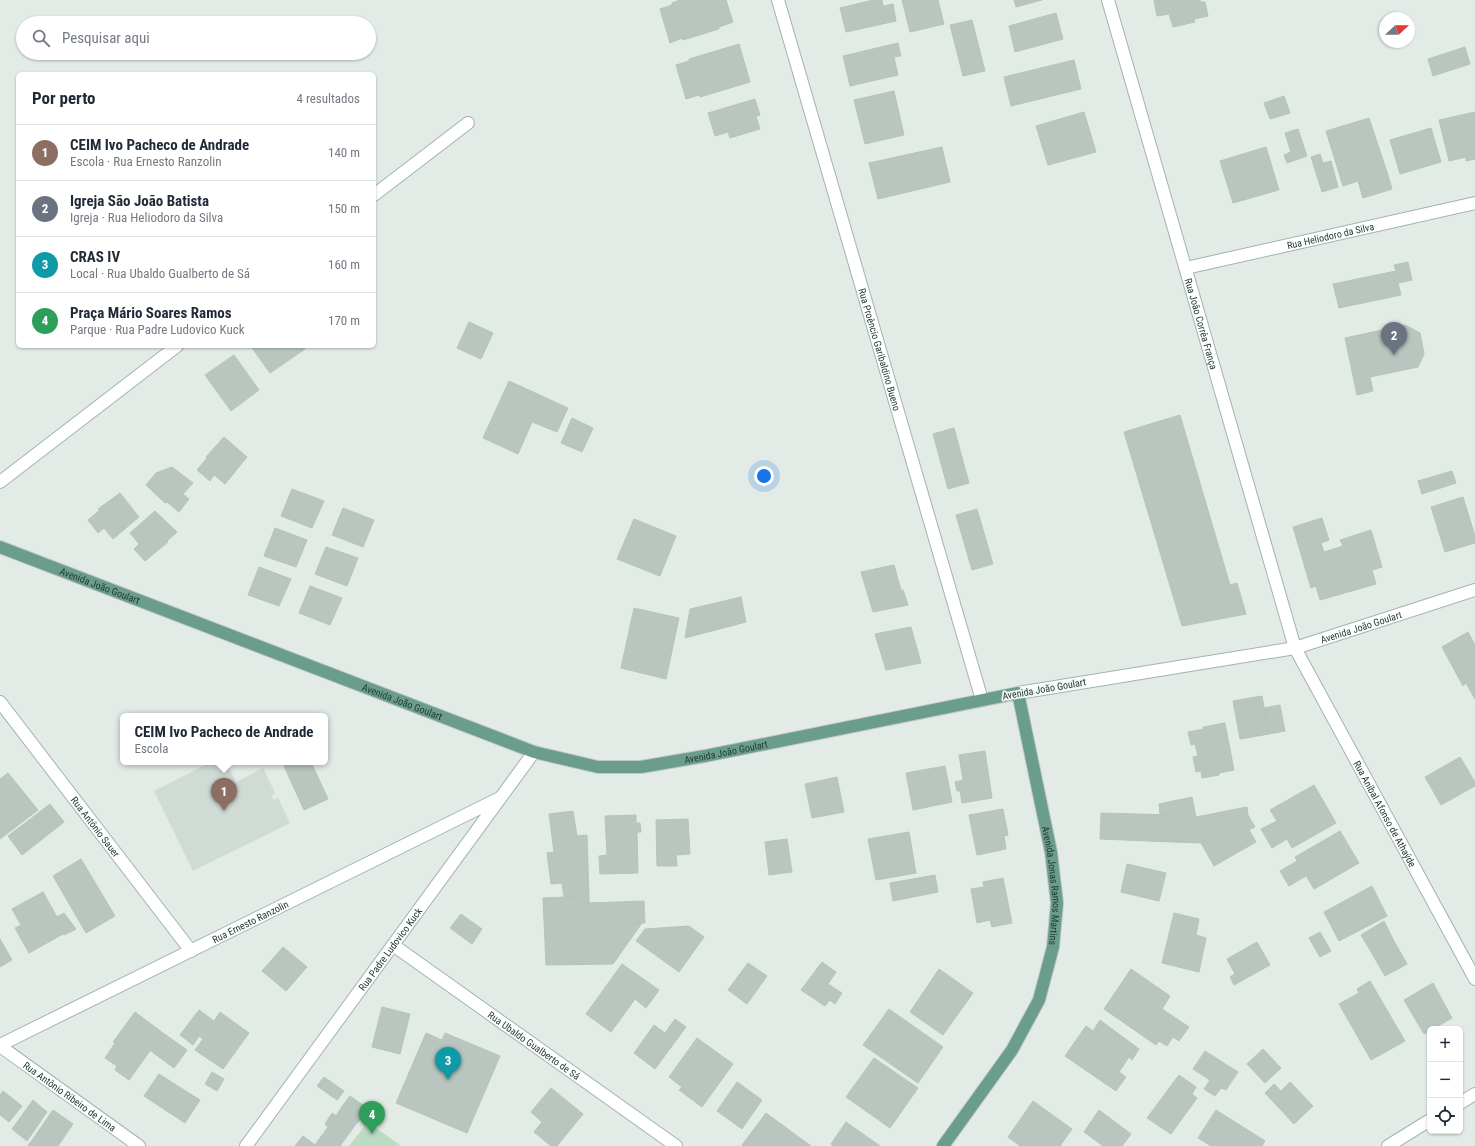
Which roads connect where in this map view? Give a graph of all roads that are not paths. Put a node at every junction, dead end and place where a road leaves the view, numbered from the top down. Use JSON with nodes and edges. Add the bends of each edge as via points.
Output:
{"nodes":[{"id":1,"x":778,"y":0,"type":"edge"},
{"id":2,"x":1108,"y":0,"type":"edge"},
{"id":3,"x":468,"y":123,"type":"dead end"},
{"id":4,"x":376,"y":193,"type":"edge"},
{"id":5,"x":1475,"y":203,"type":"edge"},
{"id":6,"x":1186,"y":268,"type":"junction"},
{"id":7,"x":174,"y":348,"type":"edge"},
{"id":8,"x":0,"y":482,"type":"edge"},
{"id":9,"x":0,"y":547,"type":"edge"},
{"id":10,"x":1475,"y":590,"type":"edge"},
{"id":11,"x":1295,"y":648,"type":"junction"},
{"id":12,"x":1018,"y":693,"type":"junction"},
{"id":13,"x":982,"y":700,"type":"junction"},
{"id":14,"x":0,"y":702,"type":"edge"},
{"id":15,"x":534,"y":752,"type":"junction"},
{"id":16,"x":500,"y":798,"type":"junction"},
{"id":17,"x":393,"y":945,"type":"junction"},
{"id":18,"x":190,"y":951,"type":"junction"},
{"id":19,"x":1475,"y":979,"type":"edge"},
{"id":20,"x":0,"y":1045,"type":"edge"},
{"id":21,"x":1475,"y":1094,"type":"edge"},
{"id":22,"x":1463,"y":1101,"type":"edge"},
{"id":23,"x":1427,"y":1122,"type":"edge"},
{"id":24,"x":139,"y":1146,"type":"edge"},
{"id":25,"x":246,"y":1146,"type":"edge"},
{"id":26,"x":676,"y":1146,"type":"edge"},
{"id":27,"x":943,"y":1146,"type":"edge"},
{"id":28,"x":1388,"y":1146,"type":"edge"}],
"edges":[{"from":1,"to":13,"type":"street","name":"Rua Proêncio Garibaldino Bueno"},
{"from":2,"to":6,"type":"street","name":"Rua João Corrêa França"},
{"from":3,"to":4,"type":"street"},
{"from":5,"to":6,"type":"street","name":"Rua Heliodoro da Silva"},
{"from":6,"to":11,"type":"street","name":"Rua João Corrêa França"},
{"from":7,"to":8,"type":"street"},
{"from":9,"to":15,"type":"main road","name":"Avenida João Goulart"},
{"from":10,"to":11,"type":"street","name":"Avenida João Goulart"},
{"from":11,"to":12,"type":"street","name":"Avenida João Goulart"},
{"from":11,"to":19,"type":"street","name":"Rua Aníbal Afonso de Athaýde"},
{"from":12,"to":13,"type":"main road","name":"Avenida João Goulart"},
{"from":12,"to":27,"type":"main road","name":"Avenida Jonas Ramos Martins","via":[[1051,852],[1057,903],[1053,947],[1039,1000],[1012,1050]]},
{"from":13,"to":15,"type":"main road","name":"Avenida João Goulart","via":[[641,767],[598,767]]},
{"from":14,"to":18,"type":"street","name":"Rua Antônio Sauer"},
{"from":15,"to":16,"type":"street","name":"Rua Padre Ludovico Kuck"},
{"from":16,"to":17,"type":"street","name":"Rua Padre Ludovico Kuck"},
{"from":16,"to":18,"type":"street","name":"Rua Ernesto Ranzolin"},
{"from":17,"to":25,"type":"street","name":"Rua Padre Ludovico Kuck"},
{"from":17,"to":26,"type":"street","name":"Rua Ubaldo Gualberto de Sá"},
{"from":18,"to":20,"type":"street","name":"Rua Ernesto Ranzolin"},
{"from":20,"to":24,"type":"street","name":"Rua Antônio Ribeiro de Lima"},
{"from":21,"to":22,"type":"street"},
{"from":23,"to":28,"type":"street"}]}
